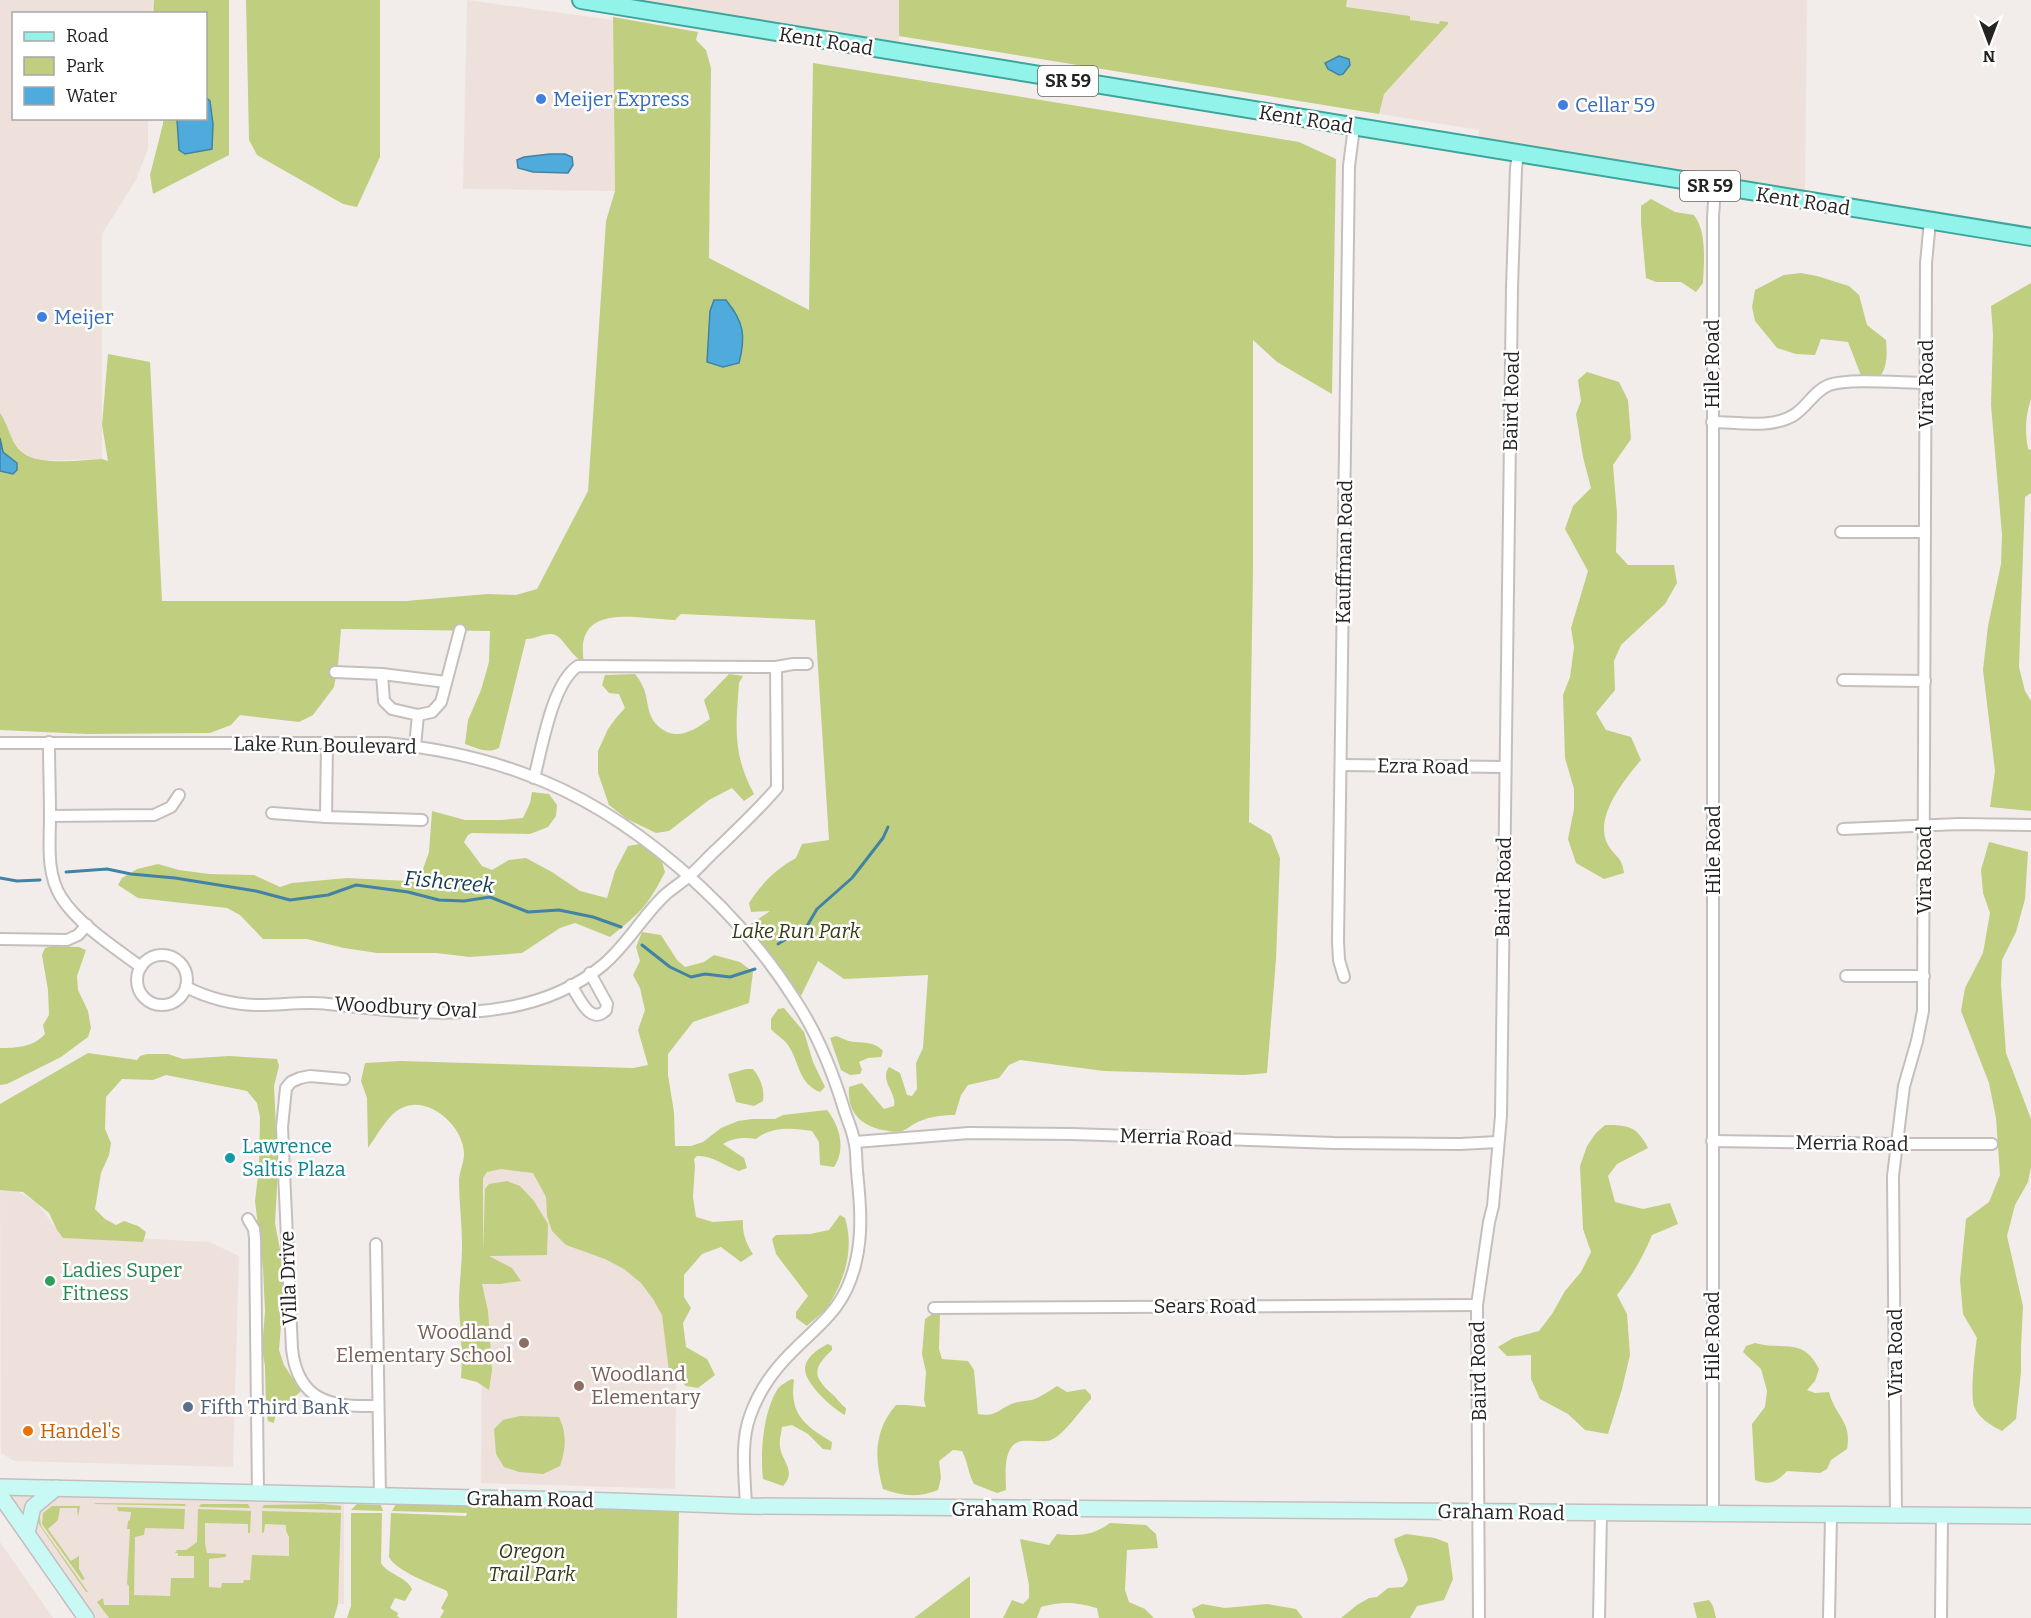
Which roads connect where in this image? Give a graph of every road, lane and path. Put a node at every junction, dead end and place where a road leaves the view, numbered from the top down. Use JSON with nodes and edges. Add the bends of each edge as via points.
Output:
{"nodes":[{"id":1,"x":581,"y":0,"type":"edge"},
{"id":2,"x":1354,"y":127,"type":"junction"},
{"id":3,"x":1518,"y":154,"type":"junction"},
{"id":4,"x":1715,"y":186,"type":"junction"},
{"id":5,"x":1930,"y":221,"type":"junction"},
{"id":6,"x":2031,"y":237,"type":"edge"},
{"id":7,"x":1927,"y":383,"type":"junction"},
{"id":8,"x":1712,"y":422,"type":"junction"},
{"id":9,"x":1841,"y":532,"type":"dead end"},
{"id":10,"x":1925,"y":532,"type":"junction"},
{"id":11,"x":460,"y":630,"type":"dead end"},
{"id":12,"x":807,"y":664,"type":"dead end"},
{"id":13,"x":776,"y":667,"type":"junction"},
{"id":14,"x":334,"y":672,"type":"dead end"},
{"id":15,"x":382,"y":674,"type":"junction"},
{"id":16,"x":1843,"y":680,"type":"dead end"},
{"id":17,"x":1925,"y":681,"type":"junction"},
{"id":18,"x":446,"y":682,"type":"junction"},
{"id":19,"x":418,"y":715,"type":"junction"},
{"id":20,"x":50,"y":742,"type":"junction"},
{"id":21,"x":0,"y":743,"type":"edge"},
{"id":22,"x":327,"y":743,"type":"junction"},
{"id":23,"x":415,"y":746,"type":"junction"},
{"id":24,"x":1342,"y":765,"type":"junction"},
{"id":25,"x":1504,"y":767,"type":"junction"},
{"id":26,"x":534,"y":778,"type":"junction"},
{"id":27,"x":179,"y":795,"type":"dead end"},
{"id":28,"x":272,"y":813,"type":"dead end"},
{"id":29,"x":50,"y":816,"type":"junction"},
{"id":30,"x":326,"y":817,"type":"junction"},
{"id":31,"x":422,"y":820,"type":"dead end"},
{"id":32,"x":2031,"y":825,"type":"edge"},
{"id":33,"x":1924,"y":826,"type":"junction"},
{"id":34,"x":1843,"y":829,"type":"dead end"},
{"id":35,"x":689,"y":877,"type":"junction"},
{"id":36,"x":87,"y":925,"type":"junction"},
{"id":37,"x":0,"y":939,"type":"edge"},
{"id":38,"x":141,"y":966,"type":"junction"},
{"id":39,"x":591,"y":973,"type":"junction"},
{"id":40,"x":1846,"y":976,"type":"dead end"},
{"id":41,"x":1924,"y":976,"type":"junction"},
{"id":42,"x":1344,"y":977,"type":"dead end"},
{"id":43,"x":570,"y":985,"type":"junction"},
{"id":44,"x":186,"y":987,"type":"junction"},
{"id":45,"x":344,"y":1079,"type":"dead end"},
{"id":46,"x":1712,"y":1141,"type":"junction"},
{"id":47,"x":855,"y":1142,"type":"junction"},
{"id":48,"x":1498,"y":1142,"type":"junction"},
{"id":49,"x":1896,"y":1144,"type":"junction"},
{"id":50,"x":1992,"y":1144,"type":"dead end"},
{"id":51,"x":248,"y":1219,"type":"dead end"},
{"id":52,"x":376,"y":1244,"type":"dead end"},
{"id":53,"x":1477,"y":1305,"type":"junction"},
{"id":54,"x":934,"y":1308,"type":"dead end"},
{"id":55,"x":378,"y":1406,"type":"junction"},
{"id":56,"x":0,"y":1487,"type":"edge"},
{"id":57,"x":56,"y":1488,"type":"junction"},
{"id":58,"x":258,"y":1493,"type":"junction"},
{"id":59,"x":0,"y":1495,"type":"edge"},
{"id":60,"x":380,"y":1497,"type":"junction"},
{"id":61,"x":746,"y":1506,"type":"junction"},
{"id":62,"x":1479,"y":1512,"type":"junction"},
{"id":63,"x":1600,"y":1513,"type":"junction"},
{"id":64,"x":1713,"y":1514,"type":"junction"},
{"id":65,"x":1831,"y":1516,"type":"junction"},
{"id":66,"x":1896,"y":1516,"type":"junction"},
{"id":67,"x":1942,"y":1516,"type":"junction"},
{"id":68,"x":2031,"y":1516,"type":"edge"},
{"id":69,"x":27,"y":1533,"type":"junction"},
{"id":70,"x":86,"y":1618,"type":"edge"},
{"id":71,"x":1479,"y":1618,"type":"edge"},
{"id":72,"x":1599,"y":1618,"type":"edge"},
{"id":73,"x":1829,"y":1618,"type":"edge"},
{"id":74,"x":1941,"y":1618,"type":"edge"}],
"edges":[{"from":1,"to":2,"type":"main road","name":"Kent Road","number":"SR 59"},
{"from":2,"to":3,"type":"main road","name":"Kent Road","number":"SR 59"},
{"from":2,"to":24,"type":"street","name":"Kauffman Road","via":[[1349,166]]},
{"from":3,"to":4,"type":"main road","name":"Kent Road","number":"SR 59"},
{"from":3,"to":25,"type":"street","name":"Baird Road"},
{"from":4,"to":5,"type":"main road","name":"Kent Road","number":"SR 59"},
{"from":4,"to":8,"type":"street","name":"Hile Road"},
{"from":5,"to":6,"type":"main road","name":"Kent Road","number":"SR 59"},
{"from":5,"to":7,"type":"street","name":"Vira Road","via":[[1926,262]]},
{"from":7,"to":8,"type":"street","via":[[1841,382],[1822,388],[1801,410],[1784,420]]},
{"from":7,"to":10,"type":"street","name":"Vira Road"},
{"from":8,"to":46,"type":"street","name":"Hile Road"},
{"from":9,"to":10,"type":"street"},
{"from":10,"to":17,"type":"street","name":"Vira Road"},
{"from":11,"to":18,"type":"street"},
{"from":12,"to":13,"type":"street"},
{"from":13,"to":26,"type":"street","via":[[578,666],[564,679],[555,698]]},
{"from":13,"to":35,"type":"street","name":"Woodbury Oval","via":[[777,788]]},
{"from":14,"to":15,"type":"street"},
{"from":15,"to":18,"type":"street"},
{"from":15,"to":19,"type":"street","via":[[384,701],[392,709]]},
{"from":16,"to":17,"type":"street"},
{"from":17,"to":33,"type":"street","name":"Vira Road"},
{"from":18,"to":19,"type":"street","via":[[441,702],[432,712]]},
{"from":19,"to":23,"type":"street"},
{"from":20,"to":21,"type":"street","name":"Lake Run Boulevard"},
{"from":20,"to":22,"type":"street","name":"Lake Run Boulevard"},
{"from":20,"to":29,"type":"street"},
{"from":22,"to":23,"type":"street","name":"Lake Run Boulevard"},
{"from":22,"to":30,"type":"street"},
{"from":23,"to":26,"type":"street","name":"Lake Run Boulevard","via":[[461,754]]},
{"from":24,"to":25,"type":"street","name":"Ezra Road"},
{"from":24,"to":42,"type":"street","name":"Kauffman Road","via":[[1338,941]]},
{"from":25,"to":48,"type":"street","name":"Baird Road"},
{"from":26,"to":35,"type":"street","name":"Lake Run Boulevard","via":[[619,822]]},
{"from":27,"to":29,"type":"street","via":[[171,807],[154,815]]},
{"from":28,"to":30,"type":"street"},
{"from":29,"to":36,"type":"street","via":[[50,862],[55,886],[65,903]]},
{"from":30,"to":31,"type":"street"},
{"from":32,"to":33,"type":"street"},
{"from":33,"to":34,"type":"street"},
{"from":33,"to":41,"type":"street","name":"Vira Road"},
{"from":35,"to":39,"type":"street","name":"Woodbury Oval","via":[[667,893],[618,950]]},
{"from":35,"to":47,"type":"street","name":"Lake Run Boulevard","via":[[753,943],[797,1002],[835,1081]]},
{"from":36,"to":37,"type":"street","via":[[68,940]]},
{"from":36,"to":38,"type":"street"},
{"from":38,"to":44,"type":"street","via":[[152,957],[174,957],[184,967]]},
{"from":38,"to":44,"type":"street","via":[[137,976],[139,989],[153,1004],[173,1004]]},
{"from":39,"to":43,"type":"street","name":"Woodbury Oval"},
{"from":39,"to":43,"type":"street","via":[[607,1004],[602,1014],[589,1014]]},
{"from":40,"to":41,"type":"street"},
{"from":41,"to":49,"type":"street","name":"Vira Road","via":[[1921,1026],[1904,1086]]},
{"from":43,"to":44,"type":"street","name":"Woodbury Oval","via":[[520,1005],[447,1012],[311,1002],[234,1003]]},
{"from":45,"to":55,"type":"street","name":"Villa Drive","via":[[310,1076],[291,1082],[286,1088],[282,1127],[294,1366],[308,1389],[324,1401],[351,1407]]},
{"from":46,"to":49,"type":"street","name":"Merria Road"},
{"from":46,"to":64,"type":"street","name":"Hile Road"},
{"from":47,"to":48,"type":"street","name":"Merria Road","via":[[969,1132],[1334,1143]]},
{"from":47,"to":61,"type":"street","name":"Lake Run Boulevard","via":[[860,1217],[851,1281],[819,1328],[779,1366],[749,1418]]},
{"from":48,"to":53,"type":"street","name":"Baird Road","via":[[1493,1206]]},
{"from":49,"to":50,"type":"street","name":"Merria Road"},
{"from":49,"to":66,"type":"street","name":"Vira Road"},
{"from":51,"to":58,"type":"street","via":[[255,1239]]},
{"from":52,"to":55,"type":"street"},
{"from":53,"to":54,"type":"street","name":"Sears Road"},
{"from":53,"to":62,"type":"street","name":"Baird Road"},
{"from":55,"to":60,"type":"street"},
{"from":56,"to":57,"type":"main road","name":"Graham Road"},
{"from":57,"to":58,"type":"main road","name":"Graham Road"},
{"from":57,"to":69,"type":"main road","via":[[33,1507]]},
{"from":58,"to":60,"type":"main road","name":"Graham Road"},
{"from":59,"to":69,"type":"main road"},
{"from":60,"to":61,"type":"main road","name":"Graham Road"},
{"from":61,"to":62,"type":"main road","name":"Graham Road"},
{"from":62,"to":63,"type":"main road","name":"Graham Road"},
{"from":62,"to":71,"type":"street","name":"Baird Road"},
{"from":63,"to":64,"type":"main road","name":"Graham Road"},
{"from":63,"to":72,"type":"street"},
{"from":64,"to":65,"type":"main road","name":"Graham Road"},
{"from":65,"to":66,"type":"main road","name":"Graham Road"},
{"from":65,"to":73,"type":"street"},
{"from":66,"to":67,"type":"main road","name":"Graham Road"},
{"from":67,"to":68,"type":"main road","name":"Graham Road"},
{"from":67,"to":74,"type":"street"},
{"from":69,"to":70,"type":"main road"}]}
